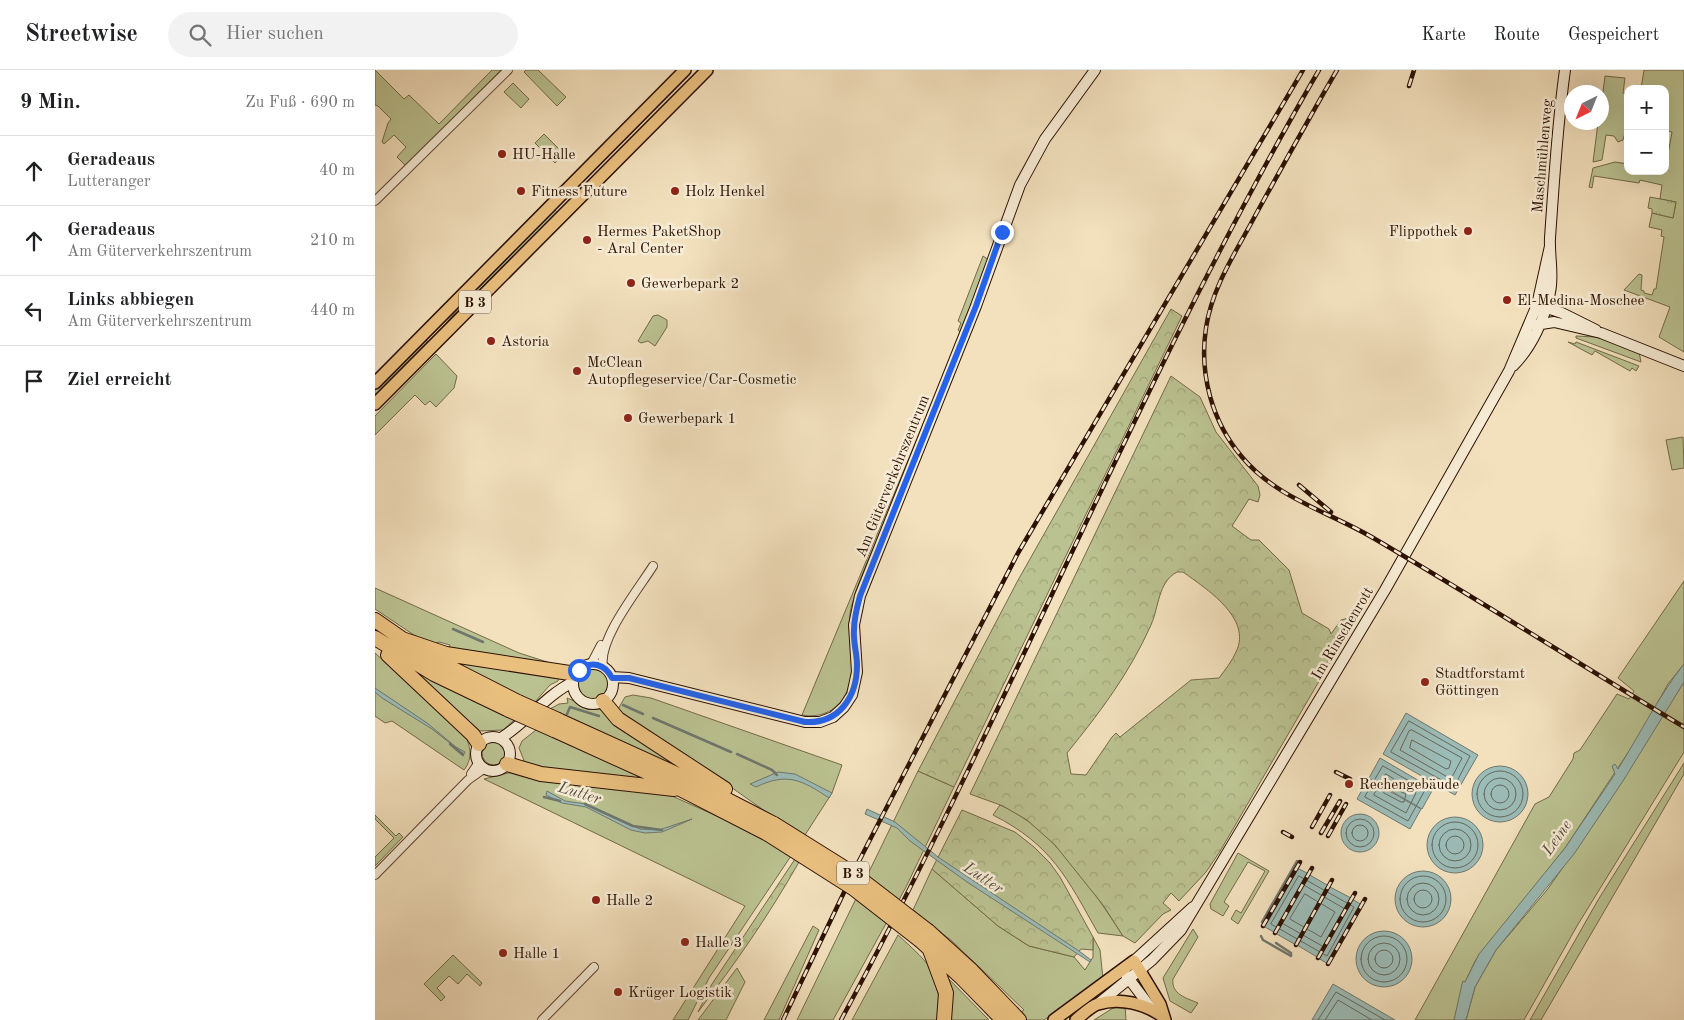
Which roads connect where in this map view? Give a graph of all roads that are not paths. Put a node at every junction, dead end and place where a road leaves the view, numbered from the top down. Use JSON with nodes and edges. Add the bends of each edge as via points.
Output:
{"nodes":[{"id":1,"x":508,"y":70,"type":"edge"},
{"id":2,"x":685,"y":70,"type":"edge"},
{"id":3,"x":707,"y":70,"type":"edge"},
{"id":4,"x":1095,"y":70,"type":"edge"},
{"id":5,"x":1565,"y":70,"type":"edge"},
{"id":6,"x":375,"y":202,"type":"edge"},
{"id":7,"x":1541,"y":306,"type":"junction"},
{"id":8,"x":1534,"y":325,"type":"junction"},
{"id":9,"x":1601,"y":333,"type":"junction"},
{"id":10,"x":1684,"y":366,"type":"edge"},
{"id":11,"x":375,"y":383,"type":"edge"},
{"id":12,"x":375,"y":404,"type":"edge"},
{"id":13,"x":653,"y":566,"type":"dead end"},
{"id":14,"x":375,"y":620,"type":"edge"},
{"id":15,"x":614,"y":628,"type":"junction"},
{"id":16,"x":375,"y":638,"type":"edge"},
{"id":17,"x":399,"y":638,"type":"junction"},
{"id":18,"x":375,"y":642,"type":"edge"},
{"id":19,"x":591,"y":664,"type":"junction"},
{"id":20,"x":603,"y":667,"type":"junction"},
{"id":21,"x":574,"y":678,"type":"junction"},
{"id":22,"x":612,"y":683,"type":"junction"},
{"id":23,"x":575,"y":694,"type":"junction"},
{"id":24,"x":603,"y":701,"type":"junction"},
{"id":25,"x":513,"y":706,"type":"junction"},
{"id":26,"x":556,"y":725,"type":"junction"},
{"id":27,"x":505,"y":742,"type":"junction"},
{"id":28,"x":479,"y":744,"type":"junction"},
{"id":29,"x":507,"y":764,"type":"junction"},
{"id":30,"x":482,"y":765,"type":"junction"},
{"id":31,"x":651,"y":774,"type":"junction"},
{"id":32,"x":707,"y":788,"type":"junction"},
{"id":33,"x":685,"y":791,"type":"junction"},
{"id":34,"x":753,"y":812,"type":"junction"},
{"id":35,"x":771,"y":829,"type":"junction"},
{"id":36,"x":375,"y":875,"type":"edge"},
{"id":37,"x":926,"y":940,"type":"junction"},
{"id":38,"x":1137,"y":966,"type":"junction"},
{"id":39,"x":594,"y":967,"type":"dead end"},
{"id":40,"x":1126,"y":974,"type":"junction"},
{"id":41,"x":1098,"y":1004,"type":"junction"},
{"id":42,"x":1151,"y":1008,"type":"junction"},
{"id":43,"x":1164,"y":1018,"type":"edge"},
{"id":44,"x":1013,"y":1019,"type":"edge"},
{"id":45,"x":542,"y":1020,"type":"edge"},
{"id":46,"x":944,"y":1020,"type":"edge"},
{"id":47,"x":1054,"y":1020,"type":"edge"},
{"id":48,"x":1076,"y":1020,"type":"edge"}],
"edges":[{"from":1,"to":6,"type":"street"},
{"from":2,"to":11,"type":"main road","number":"B 3"},
{"from":3,"to":12,"type":"main road","number":"B 3"},
{"from":4,"to":22,"type":"street","name":"Am Güterverkehrszentrum","via":[[1041,145],[1011,207],[976,306],[860,596],[853,632],[856,679],[847,703],[828,719],[805,722],[638,680]]},
{"from":5,"to":7,"type":"street","name":"Maschmühlenweg","via":[[1550,246]]},
{"from":7,"to":8,"type":"street","name":"Maschmühlenweg"},
{"from":7,"to":9,"type":"street"},
{"from":8,"to":9,"type":"street","via":[[1554,322]]},
{"from":8,"to":38,"type":"street","name":"Im Rinschenrott","via":[[1385,590],[1216,873],[1193,906]]},
{"from":9,"to":10,"type":"street"},
{"from":13,"to":15,"type":"street"},
{"from":14,"to":17,"type":"highway","number":"B 3"},
{"from":15,"to":19,"type":"street"},
{"from":15,"to":20,"type":"street","via":[[603,654]]},
{"from":16,"to":25,"type":"highway","number":"B 3","via":[[434,674]]},
{"from":17,"to":21,"type":"highway","via":[[446,654]]},
{"from":17,"to":25,"type":"highway","number":"B 3"},
{"from":18,"to":28,"type":"highway"},
{"from":19,"to":20,"type":"street"},
{"from":19,"to":21,"type":"street","via":[[582,667]]},
{"from":20,"to":22,"type":"street"},
{"from":21,"to":23,"type":"street"},
{"from":21,"to":27,"type":"street","via":[[554,692]]},
{"from":22,"to":24,"type":"street","via":[[608,697]]},
{"from":23,"to":24,"type":"street","via":[[591,704]]},
{"from":23,"to":27,"type":"street","via":[[564,694],[544,703]]},
{"from":24,"to":34,"type":"highway","via":[[618,720],[705,775]]},
{"from":25,"to":26,"type":"highway","number":"B 3","bridge":true},
{"from":26,"to":31,"type":"highway","number":"B 3"},
{"from":26,"to":32,"type":"highway","number":"B 3"},
{"from":27,"to":28,"type":"street","via":[[489,737]]},
{"from":27,"to":29,"type":"street","via":[[511,754]]},
{"from":28,"to":30,"type":"street","via":[[477,752]]},
{"from":29,"to":30,"type":"street","via":[[497,770]]},
{"from":29,"to":33,"type":"highway","via":[[541,774]]},
{"from":30,"to":36,"type":"street"},
{"from":31,"to":32,"type":"highway","number":"B 3"},
{"from":31,"to":33,"type":"highway","number":"B 3"},
{"from":32,"to":34,"type":"highway","number":"B 3"},
{"from":33,"to":35,"type":"highway","number":"B 3"},
{"from":34,"to":35,"type":"highway","number":"B 3"},
{"from":35,"to":37,"type":"highway","number":"B 3","bridge":true},
{"from":37,"to":44,"type":"highway","number":"B 3","via":[[972,971]]},
{"from":37,"to":46,"type":"highway","via":[[945,993]]},
{"from":38,"to":40,"type":"main road"},
{"from":38,"to":43,"type":"main road","via":[[1160,1004]]},
{"from":39,"to":45,"type":"street"},
{"from":40,"to":41,"type":"street"},
{"from":40,"to":42,"type":"street"},
{"from":40,"to":47,"type":"main road"},
{"from":41,"to":42,"type":"main road","via":[[1127,1002]]},
{"from":41,"to":48,"type":"main road"},
{"from":42,"to":43,"type":"main road"}]}
